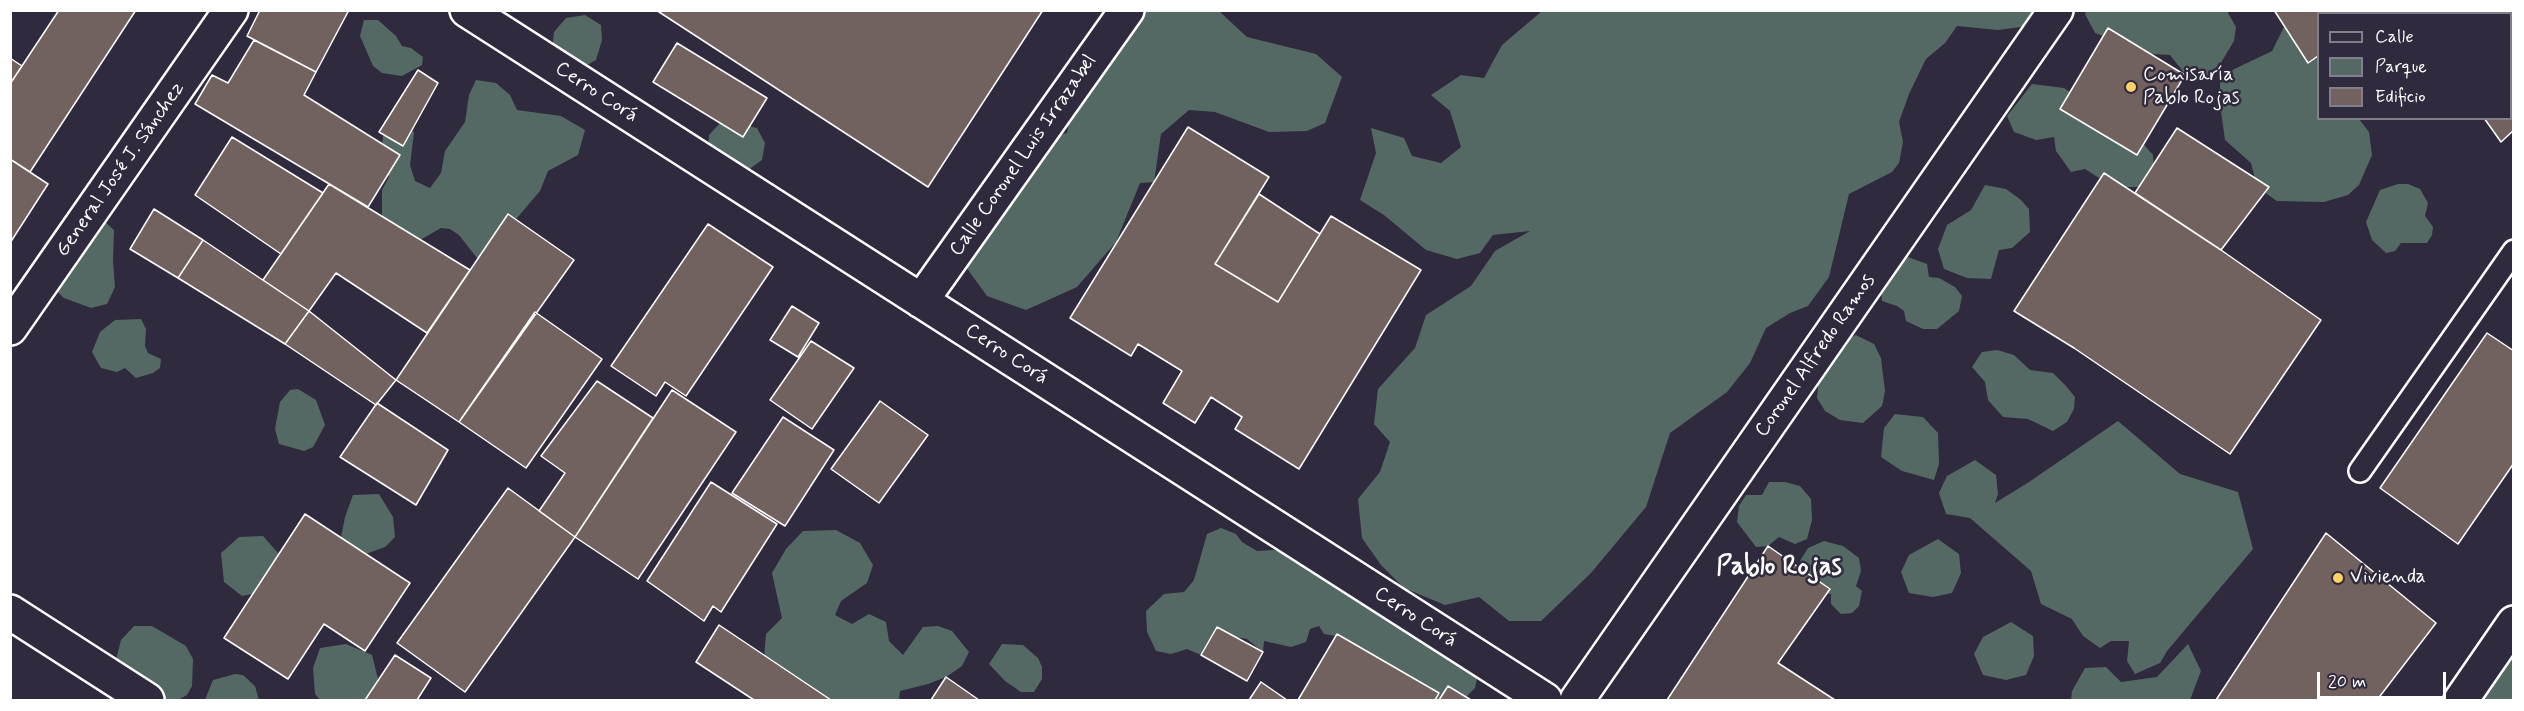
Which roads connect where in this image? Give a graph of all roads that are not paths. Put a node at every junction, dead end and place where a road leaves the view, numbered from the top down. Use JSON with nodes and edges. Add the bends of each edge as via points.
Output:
{"nodes":[{"id":1,"x":231,"y":10,"type":"edge"},
{"id":2,"x":466,"y":10,"type":"edge"},
{"id":3,"x":1127,"y":10,"type":"edge"},
{"id":4,"x":2056,"y":10,"type":"edge"},
{"id":5,"x":2514,"y":250,"type":"edge"},
{"id":6,"x":921,"y":301,"type":"junction"},
{"id":7,"x":10,"y":328,"type":"edge"},
{"id":8,"x":2360,"y":471,"type":"dead end"},
{"id":9,"x":10,"y":612,"type":"edge"},
{"id":10,"x":2514,"y":623,"type":"edge"},
{"id":11,"x":147,"y":700,"type":"edge"},
{"id":12,"x":1545,"y":700,"type":"edge"},
{"id":13,"x":1577,"y":700,"type":"edge"},
{"id":14,"x":2461,"y":700,"type":"edge"}],
"edges":[{"from":1,"to":7,"type":"street","name":"General José J. Sánchez"},
{"from":2,"to":6,"type":"street","name":"Cerro Corá"},
{"from":3,"to":6,"type":"street","name":"Calle Coronel Luis Irrazabel"},
{"from":4,"to":13,"type":"street","name":"Coronel Alfredo Ramos"},
{"from":5,"to":8,"type":"lane"},
{"from":6,"to":12,"type":"street","name":"Cerro Corá"},
{"from":9,"to":11,"type":"street"},
{"from":10,"to":14,"type":"street"}]}
